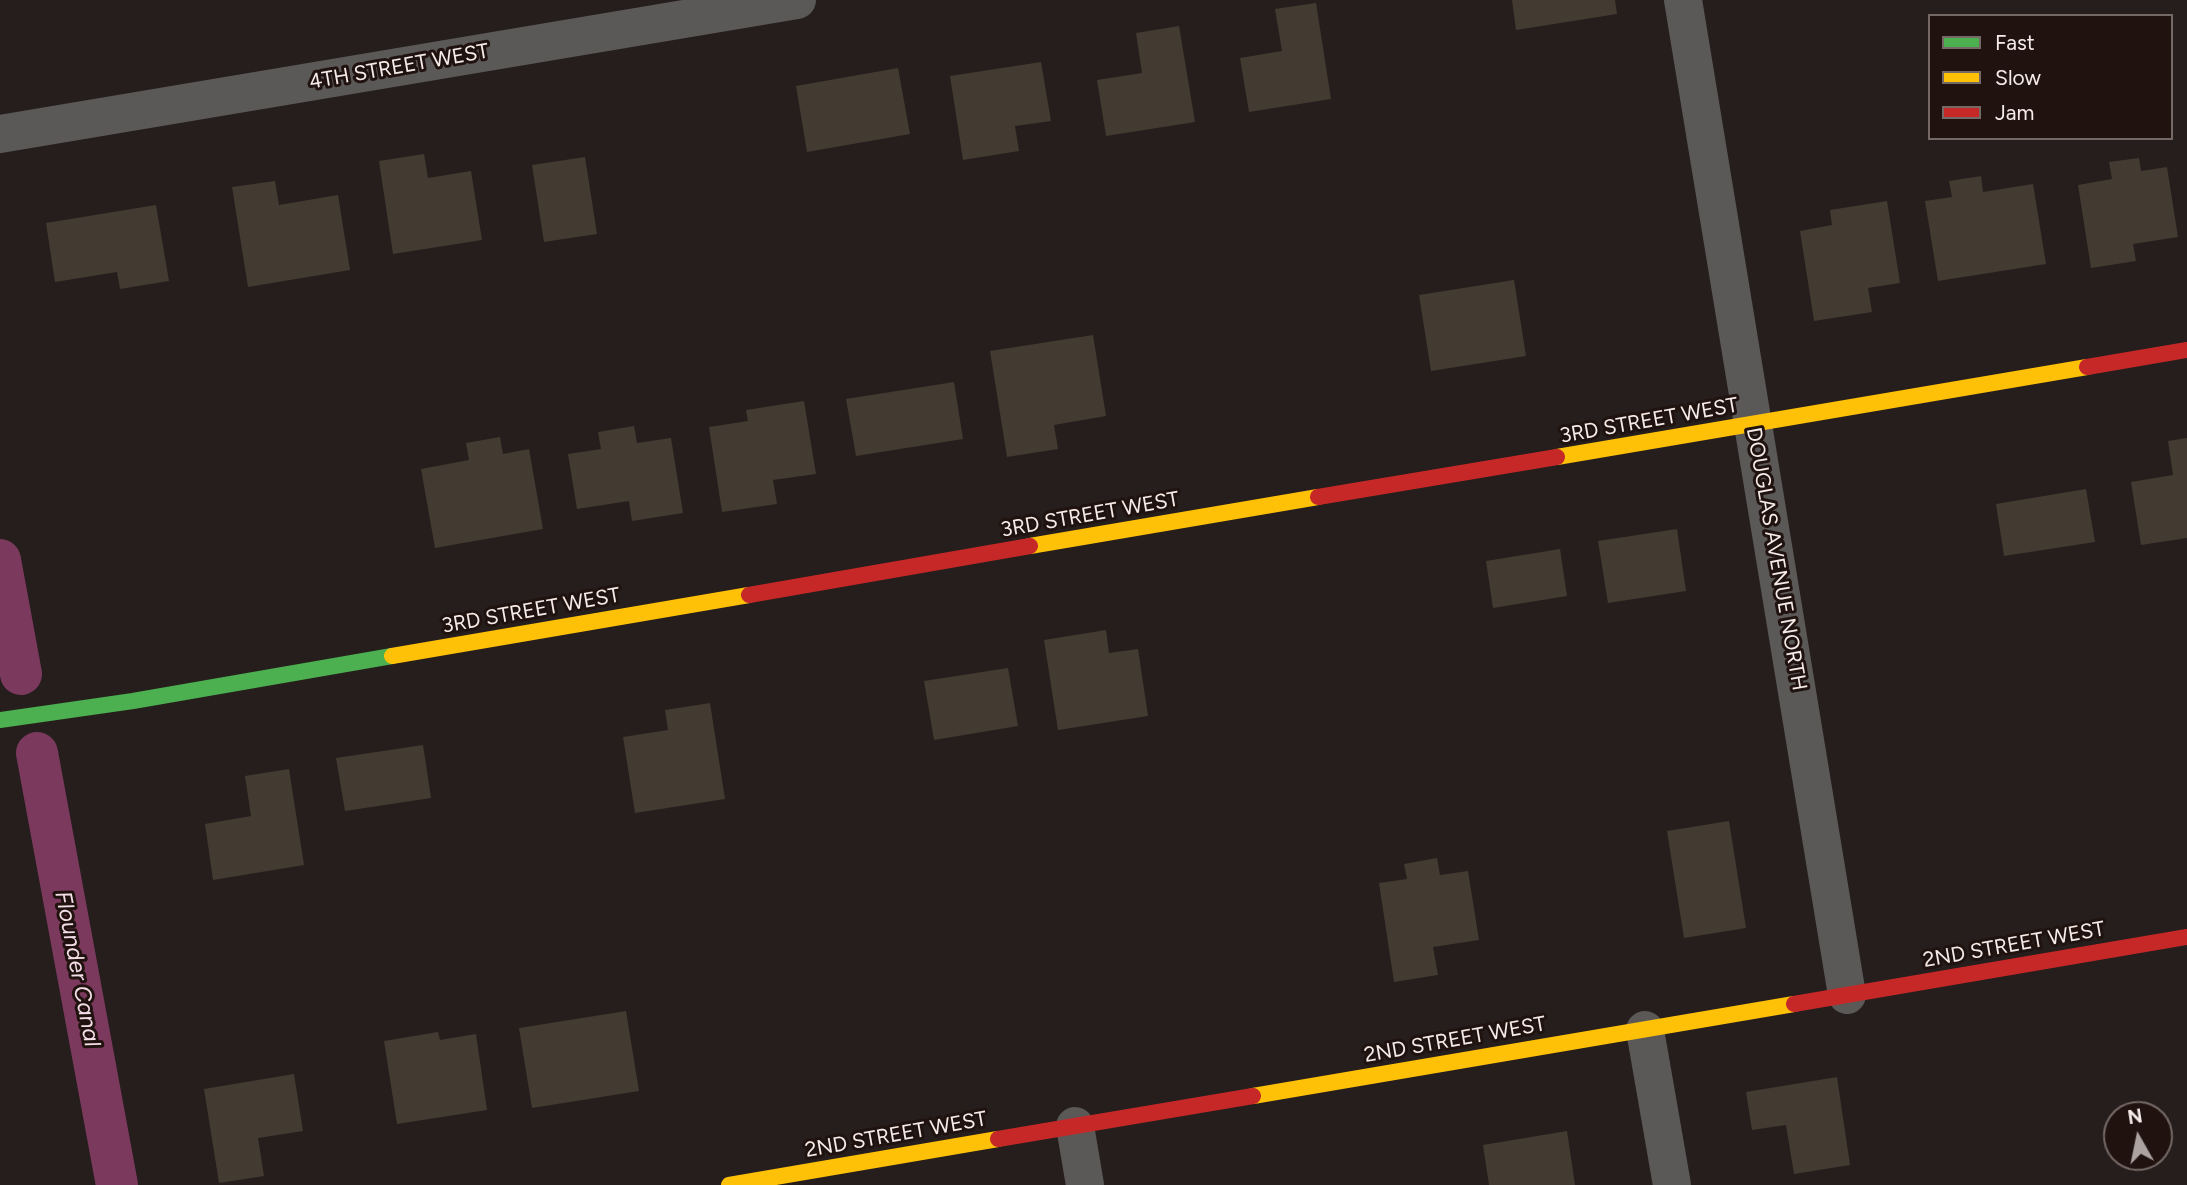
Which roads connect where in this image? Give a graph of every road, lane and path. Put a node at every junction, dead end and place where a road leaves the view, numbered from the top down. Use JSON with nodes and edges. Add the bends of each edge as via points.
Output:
{"nodes":[{"id":1,"x":797,"y":0,"type":"edge"},
{"id":2,"x":1683,"y":0,"type":"edge"},
{"id":3,"x":0,"y":134,"type":"edge"},
{"id":4,"x":2187,"y":351,"type":"edge"},
{"id":5,"x":1753,"y":424,"type":"junction"},
{"id":6,"x":0,"y":720,"type":"edge"},
{"id":7,"x":2187,"y":937,"type":"edge"},
{"id":8,"x":1847,"y":995,"type":"junction"},
{"id":9,"x":1646,"y":1030,"type":"junction"},
{"id":10,"x":1075,"y":1126,"type":"junction"},
{"id":11,"x":729,"y":1185,"type":"edge"},
{"id":12,"x":1085,"y":1185,"type":"edge"},
{"id":13,"x":1672,"y":1185,"type":"edge"}],
"edges":[{"from":1,"to":3,"type":"street","name":"4TH STREET WEST"},
{"from":2,"to":5,"type":"street","name":"DOUGLAS AVENUE NORTH"},
{"from":4,"to":5,"type":"street","name":"3RD STREET WEST"},
{"from":5,"to":6,"type":"street","name":"3RD STREET WEST","via":[[134,701]]},
{"from":5,"to":8,"type":"street","name":"DOUGLAS AVENUE NORTH"},
{"from":7,"to":8,"type":"street","name":"2ND STREET WEST"},
{"from":8,"to":9,"type":"street","name":"2ND STREET WEST"},
{"from":9,"to":10,"type":"street","name":"2ND STREET WEST"},
{"from":9,"to":13,"type":"street"},
{"from":10,"to":11,"type":"street","name":"2ND STREET WEST"},
{"from":10,"to":12,"type":"street"}]}
